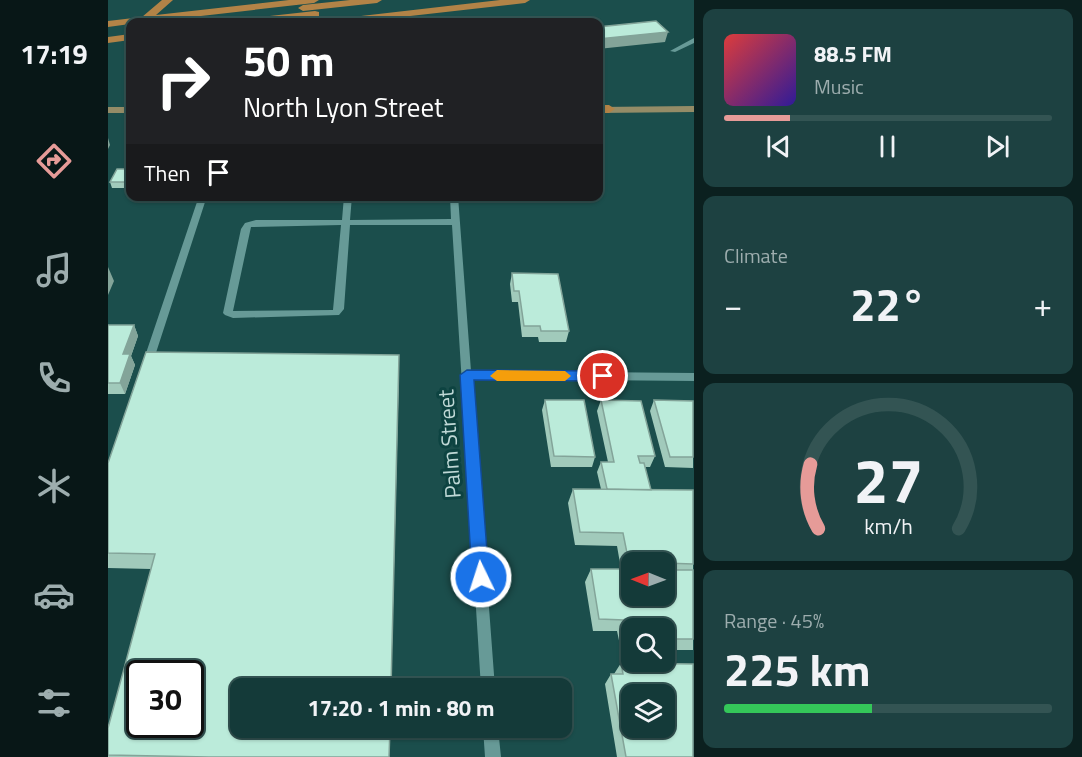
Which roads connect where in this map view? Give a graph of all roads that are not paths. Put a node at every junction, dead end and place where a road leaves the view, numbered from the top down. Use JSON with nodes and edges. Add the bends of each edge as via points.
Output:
{"nodes":[{"id":1,"x":168,"y":0,"type":"edge"},
{"id":2,"x":235,"y":0,"type":"edge"},
{"id":3,"x":314,"y":0,"type":"edge"},
{"id":4,"x":377,"y":0,"type":"edge"},
{"id":5,"x":525,"y":0,"type":"edge"},
{"id":6,"x":410,"y":13,"type":"junction"},
{"id":7,"x":108,"y":14,"type":"edge"},
{"id":8,"x":146,"y":18,"type":"edge"},
{"id":9,"x":160,"y":18,"type":"edge"},
{"id":10,"x":217,"y":18,"type":"edge"},
{"id":11,"x":277,"y":18,"type":"edge"},
{"id":12,"x":368,"y":18,"type":"edge"},
{"id":13,"x":126,"y":22,"type":"edge"},
{"id":14,"x":108,"y":24,"type":"edge"},
{"id":15,"x":126,"y":29,"type":"edge"},
{"id":16,"x":108,"y":31,"type":"edge"},
{"id":17,"x":126,"y":38,"type":"edge"},
{"id":18,"x":108,"y":40,"type":"edge"},
{"id":19,"x":693,"y":40,"type":"edge"},
{"id":20,"x":673,"y":51,"type":"dead end"},
{"id":21,"x":603,"y":109,"type":"edge"},
{"id":22,"x":693,"y":109,"type":"edge"},
{"id":23,"x":108,"y":110,"type":"edge"},
{"id":24,"x":126,"y":110,"type":"edge"},
{"id":25,"x":201,"y":201,"type":"edge"},
{"id":26,"x":348,"y":201,"type":"edge"},
{"id":27,"x":454,"y":201,"type":"edge"},
{"id":28,"x":456,"y":222,"type":"junction"},
{"id":29,"x":347,"y":224,"type":"junction"},
{"id":30,"x":144,"y":372,"type":"edge"},
{"id":31,"x":467,"y":375,"type":"junction"},
{"id":32,"x":693,"y":377,"type":"edge"},
{"id":33,"x":487,"y":678,"type":"edge"},
{"id":34,"x":492,"y":738,"type":"edge"},
{"id":35,"x":493,"y":757,"type":"edge"}],
"edges":[{"from":1,"to":8,"type":"highway"},
{"from":2,"to":7,"type":"highway"},
{"from":3,"to":9,"type":"highway"},
{"from":4,"to":10,"type":"highway"},
{"from":5,"to":6,"type":"highway"},
{"from":6,"to":11,"type":"highway","via":[[345,10]]},
{"from":6,"to":12,"type":"highway"},
{"from":13,"to":14,"type":"highway"},
{"from":15,"to":16,"type":"highway"},
{"from":17,"to":18,"type":"highway"},
{"from":19,"to":20,"type":"street"},
{"from":21,"to":22,"type":"main road"},
{"from":23,"to":24,"type":"main road"},
{"from":25,"to":30,"type":"street"},
{"from":26,"to":29,"type":"street"},
{"from":27,"to":28,"type":"street","name":"Palm Street"},
{"from":28,"to":29,"type":"street"},
{"from":28,"to":31,"type":"street","name":"Palm Street"},
{"from":29,"to":29,"type":"street","via":[[248,225],[228,313],[336,313]]},
{"from":31,"to":32,"type":"street"},
{"from":31,"to":33,"type":"street","name":"Palm Street"},
{"from":34,"to":35,"type":"street"}]}
